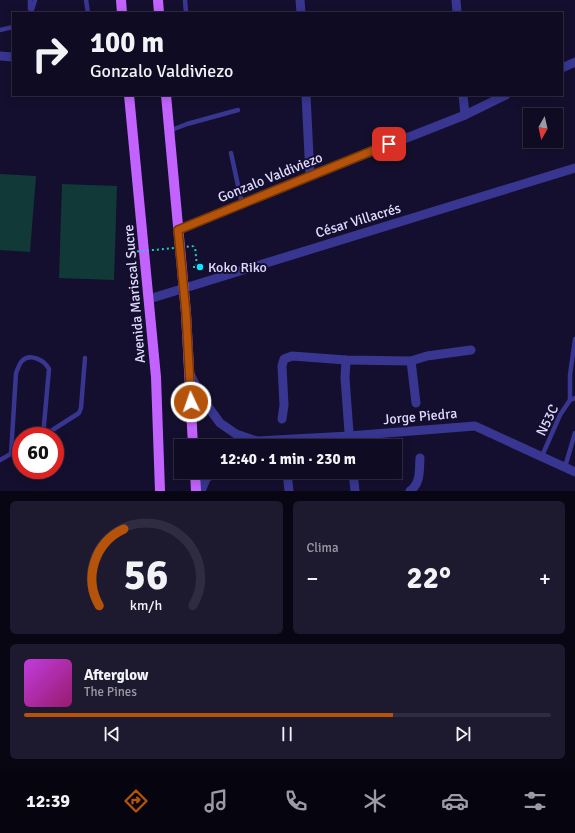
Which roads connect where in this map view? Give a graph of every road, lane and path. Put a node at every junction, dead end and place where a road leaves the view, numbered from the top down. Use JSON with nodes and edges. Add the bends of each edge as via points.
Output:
{"nodes":[{"id":1,"x":30,"y":0,"type":"edge"},
{"id":2,"x":35,"y":0,"type":"edge"},
{"id":3,"x":86,"y":0,"type":"edge"},
{"id":4,"x":121,"y":0,"type":"edge"},
{"id":5,"x":158,"y":0,"type":"edge"},
{"id":6,"x":185,"y":0,"type":"edge"},
{"id":7,"x":300,"y":0,"type":"edge"},
{"id":8,"x":456,"y":0,"type":"edge"},
{"id":9,"x":31,"y":12,"type":"edge"},
{"id":10,"x":31,"y":12,"type":"edge"},
{"id":11,"x":88,"y":12,"type":"edge"},
{"id":12,"x":122,"y":12,"type":"edge"},
{"id":13,"x":159,"y":12,"type":"edge"},
{"id":14,"x":186,"y":12,"type":"edge"},
{"id":15,"x":301,"y":12,"type":"edge"},
{"id":16,"x":457,"y":12,"type":"edge"},
{"id":17,"x":12,"y":26,"type":"edge"},
{"id":18,"x":0,"y":30,"type":"edge"},
{"id":19,"x":0,"y":56,"type":"edge"},
{"id":20,"x":12,"y":57,"type":"edge"},
{"id":21,"x":575,"y":62,"type":"edge"},
{"id":22,"x":563,"y":68,"type":"edge"},
{"id":23,"x":130,"y":96,"type":"edge"},
{"id":24,"x":166,"y":96,"type":"edge"},
{"id":25,"x":306,"y":96,"type":"edge"},
{"id":26,"x":463,"y":96,"type":"edge"},
{"id":27,"x":504,"y":96,"type":"edge"},
{"id":28,"x":238,"y":110,"type":"dead end"},
{"id":29,"x":465,"y":115,"type":"junction"},
{"id":30,"x":169,"y":131,"type":"junction"},
{"id":31,"x":231,"y":153,"type":"dead end"},
{"id":32,"x":575,"y":168,"type":"edge"},
{"id":33,"x":310,"y":176,"type":"junction"},
{"id":34,"x":242,"y":204,"type":"junction"},
{"id":35,"x":178,"y":230,"type":"junction"},
{"id":36,"x":132,"y":252,"type":"dead end"},
{"id":37,"x":197,"y":267,"type":"dead end"},
{"id":38,"x":184,"y":288,"type":"junction"},
{"id":39,"x":149,"y":299,"type":"junction"},
{"id":40,"x":575,"y":339,"type":"edge"},
{"id":41,"x":470,"y":350,"type":"dead end"},
{"id":42,"x":85,"y":358,"type":"dead end"},
{"id":43,"x":346,"y":360,"type":"junction"},
{"id":44,"x":411,"y":360,"type":"junction"},
{"id":45,"x":189,"y":373,"type":"junction"},
{"id":46,"x":575,"y":398,"type":"edge"},
{"id":47,"x":570,"y":400,"type":"junction"},
{"id":48,"x":416,"y":403,"type":"dead end"},
{"id":49,"x":282,"y":419,"type":"dead end"},
{"id":50,"x":13,"y":427,"type":"edge"},
{"id":51,"x":44,"y":427,"type":"edge"},
{"id":52,"x":57,"y":427,"type":"edge"},
{"id":53,"x":575,"y":433,"type":"edge"},
{"id":54,"x":349,"y":436,"type":"junction"},
{"id":55,"x":12,"y":438,"type":"edge"},
{"id":56,"x":193,"y":439,"type":"edge"},
{"id":57,"x":251,"y":439,"type":"edge"},
{"id":58,"x":294,"y":439,"type":"edge"},
{"id":59,"x":349,"y":439,"type":"edge"},
{"id":60,"x":11,"y":454,"type":"joint"},
{"id":61,"x":542,"y":456,"type":"junction"},
{"id":62,"x":420,"y":458,"type":"dead end"},
{"id":63,"x":0,"y":460,"type":"edge"},
{"id":64,"x":565,"y":466,"type":"junction"},
{"id":65,"x":575,"y":472,"type":"edge"},
{"id":66,"x":195,"y":479,"type":"edge"},
{"id":67,"x":207,"y":479,"type":"edge"},
{"id":68,"x":288,"y":479,"type":"edge"},
{"id":69,"x":354,"y":479,"type":"edge"},
{"id":70,"x":160,"y":491,"type":"edge"},
{"id":71,"x":196,"y":491,"type":"edge"},
{"id":72,"x":201,"y":491,"type":"edge"},
{"id":73,"x":289,"y":491,"type":"edge"},
{"id":74,"x":355,"y":491,"type":"edge"},
{"id":75,"x":410,"y":491,"type":"edge"}],
"edges":[{"from":1,"to":9,"type":"lane"},
{"from":2,"to":10,"type":"lane"},
{"from":3,"to":11,"type":"lane"},
{"from":4,"to":12,"type":"main road"},
{"from":5,"to":13,"type":"main road"},
{"from":6,"to":14,"type":"lane"},
{"from":7,"to":15,"type":"street"},
{"from":8,"to":16,"type":"street"},
{"from":17,"to":18,"type":"lane"},
{"from":19,"to":20,"type":"street"},
{"from":21,"to":22,"type":"street"},
{"from":23,"to":39,"type":"main road","name":"Avenida Mariscal Sucre"},
{"from":24,"to":30,"type":"main road"},
{"from":25,"to":33,"type":"street"},
{"from":26,"to":29,"type":"street"},
{"from":27,"to":29,"type":"street","name":"Gonzalo Valdiviezo"},
{"from":28,"to":30,"type":"lane"},
{"from":29,"to":33,"type":"street","name":"Gonzalo Valdiviezo"},
{"from":30,"to":35,"type":"main road"},
{"from":31,"to":34,"type":"lane"},
{"from":32,"to":38,"type":"street","name":"César Villacrés"},
{"from":33,"to":34,"type":"street","name":"Gonzalo Valdiviezo"},
{"from":34,"to":35,"type":"street","name":"Gonzalo Valdiviezo"},
{"from":35,"to":38,"type":"main road"},
{"from":36,"to":37,"type":"path","bridge":true,"via":[[195,246]]},
{"from":38,"to":39,"type":"street","name":"César Villacrés"},
{"from":38,"to":45,"type":"main road"},
{"from":39,"to":70,"type":"main road","name":"Avenida Mariscal Sucre","via":[[156,377]]},
{"from":40,"to":47,"type":"lane","via":[[570,375]]},
{"from":41,"to":44,"type":"street"},
{"from":42,"to":52,"type":"lane","via":[[79,413]]},
{"from":43,"to":44,"type":"street"},
{"from":43,"to":49,"type":"street","via":[[292,356],[284,359]]},
{"from":43,"to":54,"type":"street"},
{"from":44,"to":48,"type":"street"},
{"from":45,"to":56,"type":"main road"},
{"from":45,"to":57,"type":"street","name":"Jorge Piedra","via":[[204,401],[220,423],[236,434]]},
{"from":46,"to":47,"type":"lane","name":"N53C"},
{"from":47,"to":61,"type":"lane","name":"N53C","via":[[560,415]]},
{"from":50,"to":51,"type":"lane","via":[[16,373],[22,361],[31,357],[40,359],[49,369]]},
{"from":53,"to":64,"type":"lane"},
{"from":54,"to":58,"type":"street","name":"Jorge Piedra"},
{"from":54,"to":59,"type":"street"},
{"from":54,"to":61,"type":"street","name":"Jorge Piedra","via":[[475,426]]},
{"from":55,"to":60,"type":"lane"},
{"from":60,"to":63,"type":"lane"},
{"from":61,"to":64,"type":"street","name":"Jorge Piedra"},
{"from":62,"to":75,"type":"street","via":[[418,481]]},
{"from":64,"to":65,"type":"street","name":"Jorge Piedra"},
{"from":66,"to":71,"type":"main road"},
{"from":67,"to":72,"type":"street"},
{"from":68,"to":73,"type":"street"},
{"from":69,"to":74,"type":"street"}]}
